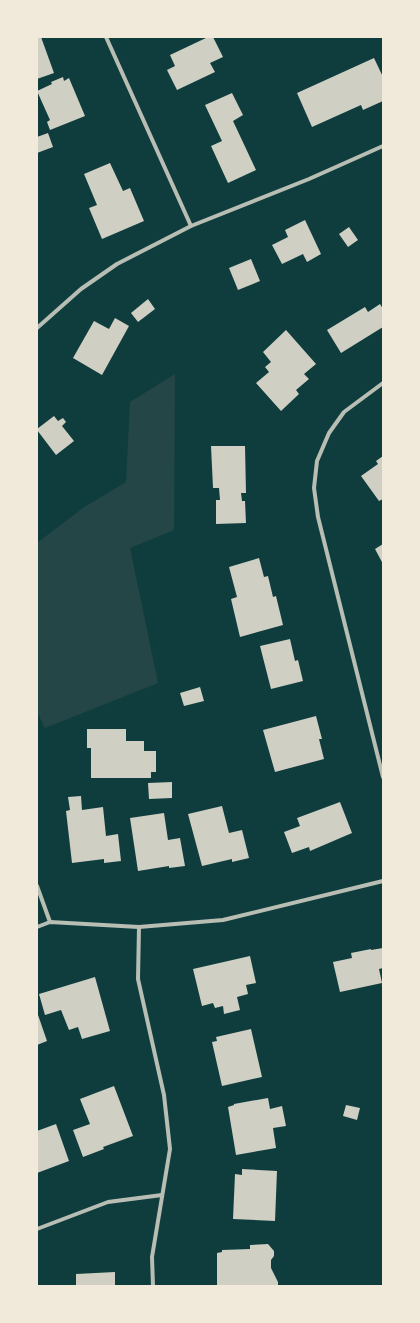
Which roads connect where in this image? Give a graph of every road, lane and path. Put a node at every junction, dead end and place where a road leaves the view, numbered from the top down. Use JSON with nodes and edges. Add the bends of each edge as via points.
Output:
{"nodes":[{"id":1,"x":106,"y":37,"type":"edge"},
{"id":2,"x":383,"y":146,"type":"edge"},
{"id":3,"x":191,"y":226,"type":"junction"},
{"id":4,"x":37,"y":328,"type":"edge"},
{"id":5,"x":383,"y":383,"type":"edge"},
{"id":6,"x":383,"y":777,"type":"edge"},
{"id":7,"x":383,"y":881,"type":"edge"},
{"id":8,"x":37,"y":886,"type":"edge"},
{"id":9,"x":50,"y":922,"type":"junction"},
{"id":10,"x":37,"y":927,"type":"edge"},
{"id":11,"x":139,"y":927,"type":"junction"},
{"id":12,"x":162,"y":1194,"type":"junction"},
{"id":13,"x":37,"y":1229,"type":"edge"},
{"id":14,"x":153,"y":1286,"type":"edge"}],
"edges":[{"from":1,"to":3,"type":"street"},
{"from":2,"to":3,"type":"street"},
{"from":3,"to":4,"type":"street","via":[[117,264],[81,290]]},
{"from":5,"to":6,"type":"street","via":[[344,412],[329,433],[317,461],[314,488],[318,517]]},
{"from":7,"to":11,"type":"street","via":[[223,920]]},
{"from":8,"to":9,"type":"street"},
{"from":9,"to":10,"type":"street"},
{"from":9,"to":11,"type":"street"},
{"from":11,"to":12,"type":"street","via":[[138,979],[164,1095],[170,1149]]},
{"from":12,"to":13,"type":"street","via":[[108,1202]]},
{"from":12,"to":14,"type":"street","via":[[152,1257]]}]}
